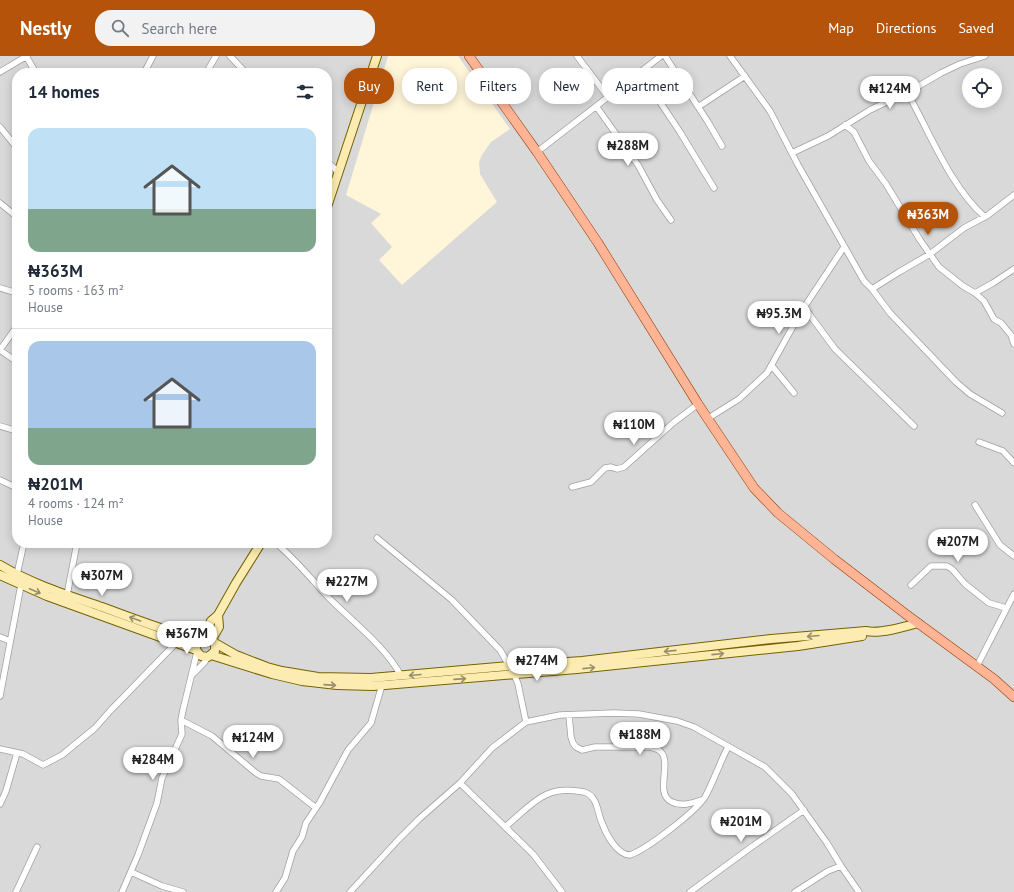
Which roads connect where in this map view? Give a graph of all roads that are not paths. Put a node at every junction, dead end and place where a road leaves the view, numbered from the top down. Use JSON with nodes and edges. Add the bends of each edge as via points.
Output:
{"nodes":[{"id":1,"x":26,"y":56,"type":"edge"},
{"id":2,"x":153,"y":56,"type":"edge"},
{"id":3,"x":216,"y":56,"type":"edge"},
{"id":4,"x":230,"y":56,"type":"edge"},
{"id":5,"x":377,"y":56,"type":"edge"},
{"id":6,"x":469,"y":56,"type":"edge"},
{"id":7,"x":577,"y":56,"type":"edge"},
{"id":8,"x":661,"y":56,"type":"edge"},
{"id":9,"x":664,"y":56,"type":"edge"},
{"id":10,"x":730,"y":56,"type":"edge"},
{"id":11,"x":985,"y":56,"type":"edge"},
{"id":12,"x":653,"y":58,"type":"edge"},
{"id":13,"x":33,"y":68,"type":"edge"},
{"id":14,"x":147,"y":68,"type":"edge"},
{"id":15,"x":209,"y":68,"type":"edge"},
{"id":16,"x":241,"y":68,"type":"edge"},
{"id":17,"x":644,"y":68,"type":"edge"},
{"id":18,"x":0,"y":72,"type":"edge"},
{"id":19,"x":745,"y":76,"type":"junction"},
{"id":20,"x":602,"y":89,"type":"edge"},
{"id":21,"x":907,"y":92,"type":"junction"},
{"id":22,"x":602,"y":102,"type":"edge"},
{"id":23,"x":661,"y":104,"type":"edge"},
{"id":24,"x":596,"y":106,"type":"junction"},
{"id":25,"x":698,"y":107,"type":"junction"},
{"id":26,"x":845,"y":125,"type":"junction"},
{"id":27,"x":0,"y":127,"type":"edge"},
{"id":28,"x":12,"y":142,"type":"edge"},
{"id":29,"x":722,"y":146,"type":"dead end"},
{"id":30,"x":537,"y":152,"type":"junction"},
{"id":31,"x":792,"y":153,"type":"junction"},
{"id":32,"x":332,"y":166,"type":"edge"},
{"id":33,"x":338,"y":172,"type":"junction"},
{"id":34,"x":714,"y":188,"type":"dead end"},
{"id":35,"x":332,"y":191,"type":"edge"},
{"id":36,"x":1014,"y":195,"type":"edge"},
{"id":37,"x":0,"y":203,"type":"edge"},
{"id":38,"x":12,"y":213,"type":"edge"},
{"id":39,"x":984,"y":216,"type":"junction"},
{"id":40,"x":671,"y":220,"type":"dead end"},
{"id":41,"x":844,"y":247,"type":"junction"},
{"id":42,"x":930,"y":254,"type":"junction"},
{"id":43,"x":1014,"y":269,"type":"edge"},
{"id":44,"x":0,"y":288,"type":"edge"},
{"id":45,"x":872,"y":289,"type":"junction"},
{"id":46,"x":12,"y":292,"type":"edge"},
{"id":47,"x":975,"y":292,"type":"junction"},
{"id":48,"x":804,"y":307,"type":"junction"},
{"id":49,"x":12,"y":333,"type":"edge"},
{"id":50,"x":1014,"y":344,"type":"edge"},
{"id":51,"x":0,"y":350,"type":"edge"},
{"id":52,"x":12,"y":358,"type":"edge"},
{"id":53,"x":772,"y":366,"type":"junction"},
{"id":54,"x":794,"y":393,"type":"dead end"},
{"id":55,"x":698,"y":404,"type":"junction"},
{"id":56,"x":1002,"y":412,"type":"dead end"},
{"id":57,"x":707,"y":419,"type":"junction"},
{"id":58,"x":0,"y":426,"type":"edge"},
{"id":59,"x":914,"y":426,"type":"dead end"},
{"id":60,"x":12,"y":430,"type":"edge"},
{"id":61,"x":979,"y":442,"type":"dead end"},
{"id":62,"x":1014,"y":463,"type":"edge"},
{"id":63,"x":0,"y":480,"type":"edge"},
{"id":64,"x":12,"y":486,"type":"edge"},
{"id":65,"x":572,"y":487,"type":"dead end"},
{"id":66,"x":975,"y":505,"type":"dead end"},
{"id":67,"x":377,"y":538,"type":"dead end"},
{"id":68,"x":23,"y":548,"type":"edge"},
{"id":69,"x":75,"y":548,"type":"edge"},
{"id":70,"x":258,"y":548,"type":"edge"},
{"id":71,"x":281,"y":548,"type":"edge"},
{"id":72,"x":1014,"y":556,"type":"edge"},
{"id":73,"x":0,"y":565,"type":"edge"},
{"id":74,"x":17,"y":574,"type":"junction"},
{"id":75,"x":0,"y":575,"type":"edge"},
{"id":76,"x":21,"y":585,"type":"junction"},
{"id":77,"x":911,"y":585,"type":"dead end"},
{"id":78,"x":1014,"y":594,"type":"edge"},
{"id":79,"x":67,"y":596,"type":"junction"},
{"id":80,"x":1006,"y":608,"type":"junction"},
{"id":81,"x":218,"y":615,"type":"junction"},
{"id":82,"x":918,"y":623,"type":"junction"},
{"id":83,"x":871,"y":632,"type":"junction"},
{"id":84,"x":0,"y":637,"type":"edge"},
{"id":85,"x":201,"y":639,"type":"junction"},
{"id":86,"x":10,"y":641,"type":"junction"},
{"id":87,"x":214,"y":641,"type":"junction"},
{"id":88,"x":176,"y":642,"type":"junction"},
{"id":89,"x":197,"y":651,"type":"junction"},
{"id":90,"x":209,"y":656,"type":"junction"},
{"id":91,"x":509,"y":666,"type":"junction"},
{"id":92,"x":977,"y":666,"type":"junction"},
{"id":93,"x":514,"y":674,"type":"junction"},
{"id":94,"x":192,"y":675,"type":"junction"},
{"id":95,"x":401,"y":676,"type":"junction"},
{"id":96,"x":382,"y":685,"type":"junction"},
{"id":97,"x":0,"y":696,"type":"edge"},
{"id":98,"x":1014,"y":697,"type":"edge"},
{"id":99,"x":569,"y":715,"type":"junction"},
{"id":100,"x":181,"y":720,"type":"junction"},
{"id":101,"x":526,"y":722,"type":"junction"},
{"id":102,"x":728,"y":747,"type":"junction"},
{"id":103,"x":0,"y":749,"type":"edge"},
{"id":104,"x":17,"y":753,"type":"junction"},
{"id":105,"x":460,"y":783,"type":"junction"},
{"id":106,"x":702,"y":800,"type":"junction"},
{"id":107,"x":0,"y":804,"type":"edge"},
{"id":108,"x":316,"y":808,"type":"junction"},
{"id":109,"x":804,"y":810,"type":"junction"},
{"id":110,"x":505,"y":827,"type":"junction"},
{"id":111,"x":37,"y":847,"type":"dead end"},
{"id":112,"x":841,"y":866,"type":"junction"},
{"id":113,"x":131,"y":872,"type":"junction"},
{"id":114,"x":16,"y":892,"type":"edge"},
{"id":115,"x":122,"y":892,"type":"edge"},
{"id":116,"x":183,"y":892,"type":"edge"},
{"id":117,"x":276,"y":892,"type":"edge"},
{"id":118,"x":350,"y":892,"type":"edge"},
{"id":119,"x":562,"y":892,"type":"edge"},
{"id":120,"x":690,"y":892,"type":"edge"},
{"id":121,"x":795,"y":892,"type":"edge"},
{"id":122,"x":859,"y":892,"type":"edge"}],
"edges":[{"from":1,"to":13,"type":"street"},
{"from":1,"to":18,"type":"street"},
{"from":2,"to":14,"type":"street"},
{"from":3,"to":15,"type":"street"},
{"from":4,"to":16,"type":"street"},
{"from":5,"to":33,"type":"main road"},
{"from":6,"to":30,"type":"main road"},
{"from":7,"to":20,"type":"street"},
{"from":8,"to":12,"type":"street"},
{"from":9,"to":25,"type":"street"},
{"from":10,"to":19,"type":"street"},
{"from":11,"to":21,"type":"street","via":[[960,64]]},
{"from":12,"to":17,"type":"street"},
{"from":19,"to":25,"type":"street"},
{"from":19,"to":31,"type":"street","via":[[770,111]]},
{"from":21,"to":26,"type":"street"},
{"from":21,"to":39,"type":"street","via":[[945,164],[970,203]]},
{"from":22,"to":24,"type":"street"},
{"from":23,"to":34,"type":"street"},
{"from":24,"to":30,"type":"street"},
{"from":24,"to":40,"type":"street","via":[[638,165]]},
{"from":25,"to":29,"type":"street"},
{"from":26,"to":31,"type":"street"},
{"from":26,"to":42,"type":"street","via":[[854,132],[869,161]]},
{"from":27,"to":28,"type":"street"},
{"from":30,"to":55,"type":"main road","via":[[624,283]]},
{"from":31,"to":41,"type":"street"},
{"from":32,"to":33,"type":"street"},
{"from":33,"to":35,"type":"main road"},
{"from":36,"to":39,"type":"street"},
{"from":37,"to":38,"type":"street"},
{"from":39,"to":42,"type":"street"},
{"from":41,"to":45,"type":"street","via":[[864,281]]},
{"from":41,"to":48,"type":"street"},
{"from":42,"to":45,"type":"street"},
{"from":42,"to":47,"type":"street","via":[[942,270]]},
{"from":43,"to":47,"type":"street"},
{"from":44,"to":46,"type":"street"},
{"from":45,"to":56,"type":"street","via":[[890,313],[956,382],[970,394]]},
{"from":47,"to":50,"type":"street","via":[[984,301],[994,319],[1011,335]]},
{"from":48,"to":53,"type":"street"},
{"from":48,"to":59,"type":"street","via":[[835,348]]},
{"from":49,"to":51,"type":"street"},
{"from":51,"to":52,"type":"street"},
{"from":53,"to":54,"type":"street"},
{"from":53,"to":57,"type":"street","via":[[742,396]]},
{"from":55,"to":57,"type":"main road"},
{"from":55,"to":65,"type":"street","via":[[624,467],[605,468],[590,482]]},
{"from":57,"to":82,"type":"main road","via":[[746,477],[769,505]]},
{"from":58,"to":60,"type":"street"},
{"from":61,"to":62,"type":"street","via":[[1003,451]]},
{"from":63,"to":64,"type":"street"},
{"from":66,"to":72,"type":"street","via":[[1000,545]]},
{"from":67,"to":91,"type":"street","via":[[462,609],[500,650]]},
{"from":68,"to":74,"type":"street"},
{"from":69,"to":79,"type":"street"},
{"from":70,"to":81,"type":"main road"},
{"from":71,"to":95,"type":"street","via":[[364,631],[396,666]]},
{"from":73,"to":74,"type":"main road"},
{"from":74,"to":79,"type":"main road"},
{"from":75,"to":76,"type":"main road"},
{"from":76,"to":86,"type":"street"},
{"from":76,"to":88,"type":"main road","one_way":true},
{"from":77,"to":80,"type":"street","via":[[931,566],[947,566],[989,603]]},
{"from":78,"to":80,"type":"street"},
{"from":85,"to":79,"type":"main road","one_way":true,"via":[[176,634]]},
{"from":80,"to":92,"type":"street"},
{"from":81,"to":85,"type":"main road","via":[[210,621]]},
{"from":81,"to":87,"type":"main road","via":[[219,627]]},
{"from":82,"to":83,"type":"main road"},
{"from":82,"to":92,"type":"main road"},
{"from":83,"to":91,"type":"main road","one_way":true,"via":[[771,639],[582,661]]},
{"from":93,"to":83,"type":"main road","one_way":true,"via":[[798,646],[867,635]]},
{"from":84,"to":86,"type":"street"},
{"from":85,"to":87,"type":"main road","via":[[208,637]]},
{"from":85,"to":89,"type":"main road","via":[[196,643]]},
{"from":86,"to":97,"type":"street"},
{"from":87,"to":90,"type":"main road","via":[[215,651]]},
{"from":87,"to":95,"type":"main road","via":[[236,655],[267,667],[300,674],[347,678]]},
{"from":88,"to":89,"type":"main road"},
{"from":88,"to":104,"type":"street","via":[[95,728],[62,755],[43,766],[24,754]]},
{"from":89,"to":90,"type":"main road","via":[[201,656]]},
{"from":89,"to":94,"type":"street"},
{"from":90,"to":94,"type":"street"},
{"from":90,"to":96,"type":"main road","one_way":true,"via":[[302,681],[337,685]]},
{"from":91,"to":93,"type":"street"},
{"from":91,"to":95,"type":"main road","one_way":true},
{"from":92,"to":98,"type":"main road"},
{"from":96,"to":93,"type":"main road","one_way":true},
{"from":93,"to":101,"type":"street"},
{"from":94,"to":100,"type":"street"},
{"from":96,"to":108,"type":"street","via":[[371,723],[348,750]]},
{"from":99,"to":101,"type":"street"},
{"from":99,"to":102,"type":"street","via":[[639,714],[662,718],[694,727]]},
{"from":99,"to":106,"type":"street","via":[[571,737],[576,747],[582,750],[596,746],[657,749],[664,756],[664,794],[667,799],[681,804]]},
{"from":100,"to":108,"type":"street","via":[[212,736],[256,773],[284,782]]},
{"from":100,"to":113,"type":"street","via":[[182,734],[162,778],[157,802]]},
{"from":101,"to":105,"type":"street","via":[[492,748]]},
{"from":102,"to":106,"type":"street"},
{"from":102,"to":109,"type":"street","via":[[765,767]]},
{"from":103,"to":104,"type":"street"},
{"from":104,"to":107,"type":"street"},
{"from":105,"to":110,"type":"street"},
{"from":105,"to":118,"type":"street","via":[[419,819]]},
{"from":106,"to":110,"type":"street","via":[[669,830],[630,855],[615,846],[601,822],[594,800],[584,792],[553,792],[533,801]]},
{"from":108,"to":117,"type":"street","via":[[306,823],[302,837],[293,851],[285,878]]},
{"from":109,"to":112,"type":"street"},
{"from":109,"to":120,"type":"street"},
{"from":110,"to":119,"type":"street","via":[[542,864]]},
{"from":111,"to":114,"type":"street"},
{"from":112,"to":121,"type":"street","via":[[828,871]]},
{"from":112,"to":122,"type":"street"},
{"from":113,"to":115,"type":"street"},
{"from":113,"to":116,"type":"street"}]}
